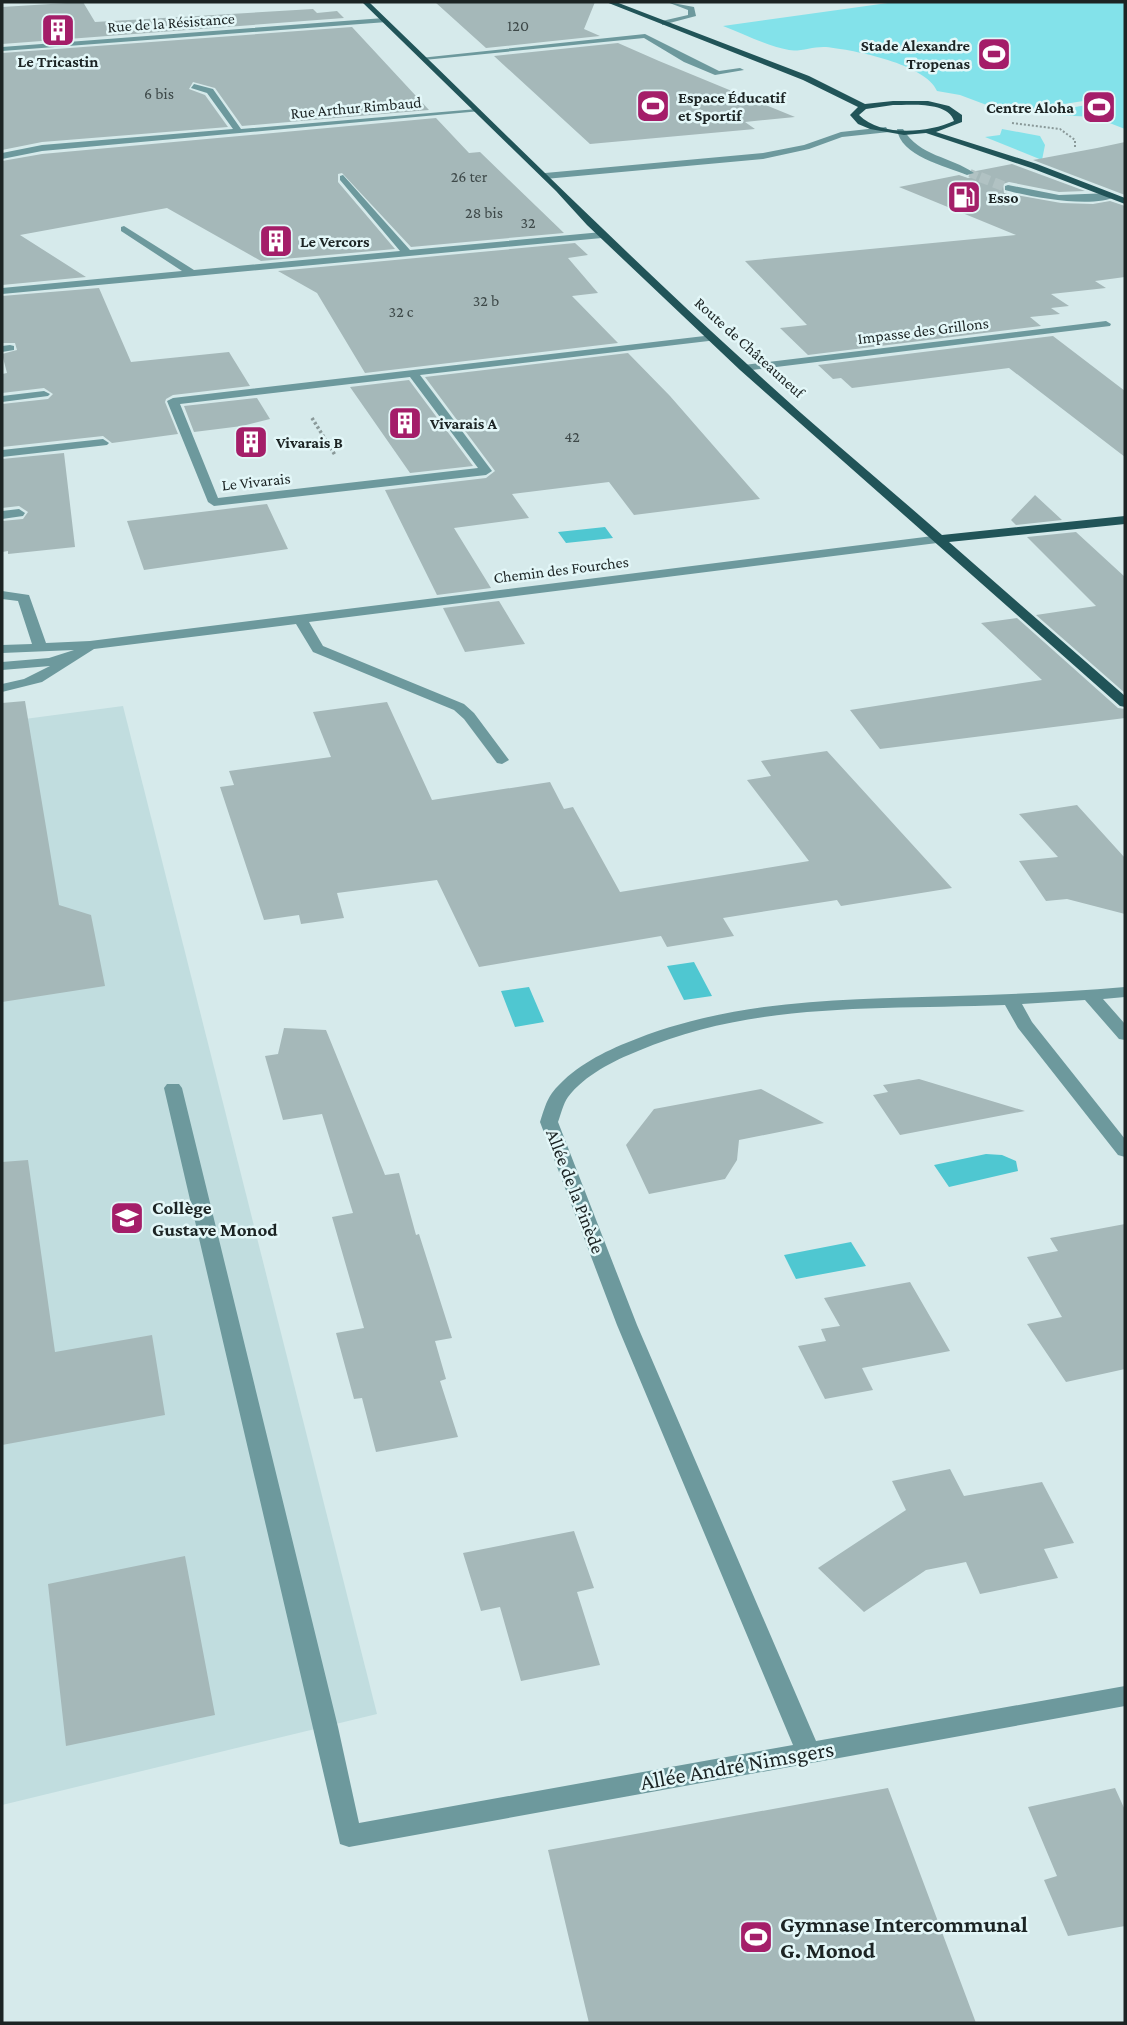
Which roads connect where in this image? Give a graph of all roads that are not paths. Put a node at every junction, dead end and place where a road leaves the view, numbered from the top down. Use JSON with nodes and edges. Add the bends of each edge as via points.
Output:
{"nodes":[{"id":1,"x":365,"y":2,"type":"edge"},
{"id":2,"x":610,"y":2,"type":"edge"},
{"id":3,"x":670,"y":2,"type":"edge"},
{"id":4,"x":384,"y":20,"type":"junction"},
{"id":5,"x":665,"y":23,"type":"junction"},
{"id":6,"x":2,"y":49,"type":"edge"},
{"id":7,"x":424,"y":58,"type":"junction"},
{"id":8,"x":740,"y":70,"type":"dead end"},
{"id":9,"x":806,"y":78,"type":"junction"},
{"id":10,"x":194,"y":86,"type":"dead end"},
{"id":11,"x":857,"y":93,"type":"dead end"},
{"id":12,"x":869,"y":96,"type":"dead end"},
{"id":13,"x":893,"y":103,"type":"junction"},
{"id":14,"x":864,"y":107,"type":"junction"},
{"id":15,"x":477,"y":111,"type":"junction"},
{"id":16,"x":856,"y":120,"type":"junction"},
{"id":17,"x":952,"y":126,"type":"junction"},
{"id":18,"x":886,"y":130,"type":"junction"},
{"id":19,"x":238,"y":131,"type":"junction"},
{"id":20,"x":901,"y":131,"type":"junction"},
{"id":21,"x":924,"y":131,"type":"junction"},
{"id":22,"x":841,"y":135,"type":"junction"},
{"id":23,"x":2,"y":156,"type":"edge"},
{"id":24,"x":672,"y":164,"type":"junction"},
{"id":25,"x":1034,"y":166,"type":"junction"},
{"id":26,"x":970,"y":173,"type":"tunnel mouth"},
{"id":27,"x":545,"y":176,"type":"junction"},
{"id":28,"x":687,"y":177,"type":"dead end"},
{"id":29,"x":343,"y":178,"type":"dead end"},
{"id":30,"x":1008,"y":188,"type":"tunnel mouth"},
{"id":31,"x":1111,"y":196,"type":"junction"},
{"id":32,"x":1125,"y":201,"type":"edge"},
{"id":33,"x":124,"y":229,"type":"dead end"},
{"id":34,"x":602,"y":235,"type":"junction"},
{"id":35,"x":408,"y":254,"type":"junction"},
{"id":36,"x":194,"y":274,"type":"junction"},
{"id":37,"x":2,"y":291,"type":"edge"},
{"id":38,"x":1106,"y":324,"type":"dead end"},
{"id":39,"x":713,"y":338,"type":"junction"},
{"id":40,"x":744,"y":368,"type":"junction"},
{"id":41,"x":413,"y":373,"type":"junction"},
{"id":42,"x":44,"y":394,"type":"dead end"},
{"id":43,"x":2,"y":399,"type":"edge"},
{"id":44,"x":103,"y":443,"type":"dead end"},
{"id":45,"x":2,"y":454,"type":"edge"},
{"id":46,"x":19,"y":513,"type":"dead end"},
{"id":47,"x":2,"y":515,"type":"edge"},
{"id":48,"x":1125,"y":520,"type":"edge"},
{"id":49,"x":941,"y":539,"type":"junction"},
{"id":50,"x":2,"y":595,"type":"edge"},
{"id":51,"x":300,"y":619,"type":"junction"},
{"id":52,"x":2,"y":637,"type":"edge"},
{"id":53,"x":90,"y":645,"type":"junction"},
{"id":54,"x":40,"y":647,"type":"junction"},
{"id":55,"x":8,"y":648,"type":"edge"},
{"id":56,"x":69,"y":659,"type":"junction"},
{"id":57,"x":2,"y":667,"type":"edge"},
{"id":58,"x":2,"y":688,"type":"edge"},
{"id":59,"x":1125,"y":703,"type":"edge"},
{"id":60,"x":502,"y":760,"type":"dead end"},
{"id":61,"x":1125,"y":992,"type":"edge"},
{"id":62,"x":1090,"y":995,"type":"junction"},
{"id":63,"x":1010,"y":999,"type":"junction"},
{"id":64,"x":1125,"y":1035,"type":"edge"},
{"id":65,"x":173,"y":1088,"type":"dead end"},
{"id":66,"x":1125,"y":1151,"type":"edge"},
{"id":67,"x":1125,"y":1696,"type":"edge"},
{"id":68,"x":808,"y":1752,"type":"junction"}],
"edges":[{"from":1,"to":4,"type":"main road","name":"Route de Châteauneuf"},
{"from":2,"to":5,"type":"main road"},
{"from":3,"to":5,"type":"street","via":[[691,9],[692,16]]},
{"from":4,"to":6,"type":"street","name":"Rue de la Résistance"},
{"from":4,"to":7,"type":"main road","name":"Route de Châteauneuf"},
{"from":5,"to":9,"type":"main road"},
{"from":7,"to":8,"type":"street","via":[[645,36],[718,73]]},
{"from":7,"to":15,"type":"main road","name":"Route de Châteauneuf"},
{"from":9,"to":11,"type":"main road"},
{"from":9,"to":14,"type":"main road"},
{"from":10,"to":19,"type":"street","via":[[210,91]]},
{"from":12,"to":13,"type":"main road"},
{"from":13,"to":14,"type":"main road"},
{"from":13,"to":17,"type":"main road","via":[[947,109],[959,117]]},
{"from":14,"to":16,"type":"main road","via":[[854,115]]},
{"from":15,"to":19,"type":"street","name":"Rue Arthur Rimbaud"},
{"from":15,"to":27,"type":"main road","name":"Route de Châteauneuf"},
{"from":16,"to":18,"type":"main road"},
{"from":16,"to":22,"type":"street"},
{"from":17,"to":21,"type":"main road"},
{"from":17,"to":25,"type":"main road"},
{"from":18,"to":20,"type":"main road"},
{"from":18,"to":22,"type":"street"},
{"from":19,"to":23,"type":"street","name":"Rue Arthur Rimbaud","via":[[42,148]]},
{"from":20,"to":21,"type":"main road"},
{"from":20,"to":26,"type":"street","via":[[904,141]]},
{"from":21,"to":25,"type":"main road"},
{"from":22,"to":24,"type":"street","via":[[763,156]]},
{"from":24,"to":27,"type":"street"},
{"from":24,"to":28,"type":"street"},
{"from":25,"to":31,"type":"main road"},
{"from":27,"to":34,"type":"main road","name":"Route de Châteauneuf"},
{"from":29,"to":35,"type":"street"},
{"from":30,"to":31,"type":"street","via":[[1072,200]]},
{"from":31,"to":32,"type":"main road"},
{"from":33,"to":36,"type":"street"},
{"from":34,"to":35,"type":"street"},
{"from":34,"to":39,"type":"main road","name":"Route de Châteauneuf"},
{"from":35,"to":36,"type":"street"},
{"from":36,"to":37,"type":"street"},
{"from":38,"to":40,"type":"street","name":"Impasse des Grillons"},
{"from":39,"to":40,"type":"main road","name":"Route de Châteauneuf"},
{"from":39,"to":41,"type":"street","name":"Le Vivarais"},
{"from":40,"to":49,"type":"main road","name":"Route de Châteauneuf"},
{"from":41,"to":41,"type":"street","name":"Le Vivarais","via":[[486,471],[214,502],[173,401]]},
{"from":42,"to":43,"type":"street"},
{"from":44,"to":45,"type":"street"},
{"from":46,"to":47,"type":"street"},
{"from":48,"to":49,"type":"main road","name":"Chemin des Fourches"},
{"from":49,"to":51,"type":"street","name":"Chemin des Fourches"},
{"from":49,"to":59,"type":"main road","name":"Route de Châteauneuf"},
{"from":50,"to":54,"type":"street","via":[[24,598]]},
{"from":51,"to":53,"type":"street","name":"Chemin des Fourches"},
{"from":51,"to":60,"type":"street","via":[[318,649],[459,708]]},
{"from":52,"to":55,"type":"street"},
{"from":53,"to":54,"type":"street","name":"Chemin des Fourches"},
{"from":53,"to":56,"type":"street"},
{"from":54,"to":55,"type":"street","name":"Chemin des Fourches"},
{"from":56,"to":57,"type":"street"},
{"from":56,"to":58,"type":"street","via":[[48,676]]},
{"from":61,"to":62,"type":"street","name":"Allée de la Pinède"},
{"from":62,"to":63,"type":"street","name":"Allée de la Pinède"},
{"from":62,"to":64,"type":"street"},
{"from":63,"to":66,"type":"street","via":[[1024,1024]]},
{"from":63,"to":68,"type":"street","name":"Allée de la Pinède","via":[[790,1007],[719,1020],[640,1043],[591,1066],[572,1080],[550,1110],[549,1122],[626,1325]]},
{"from":65,"to":68,"type":"street","name":"Allée André Nimsgers","via":[[349,1836]]},
{"from":67,"to":68,"type":"street","name":"Allée André Nimsgers"}]}
